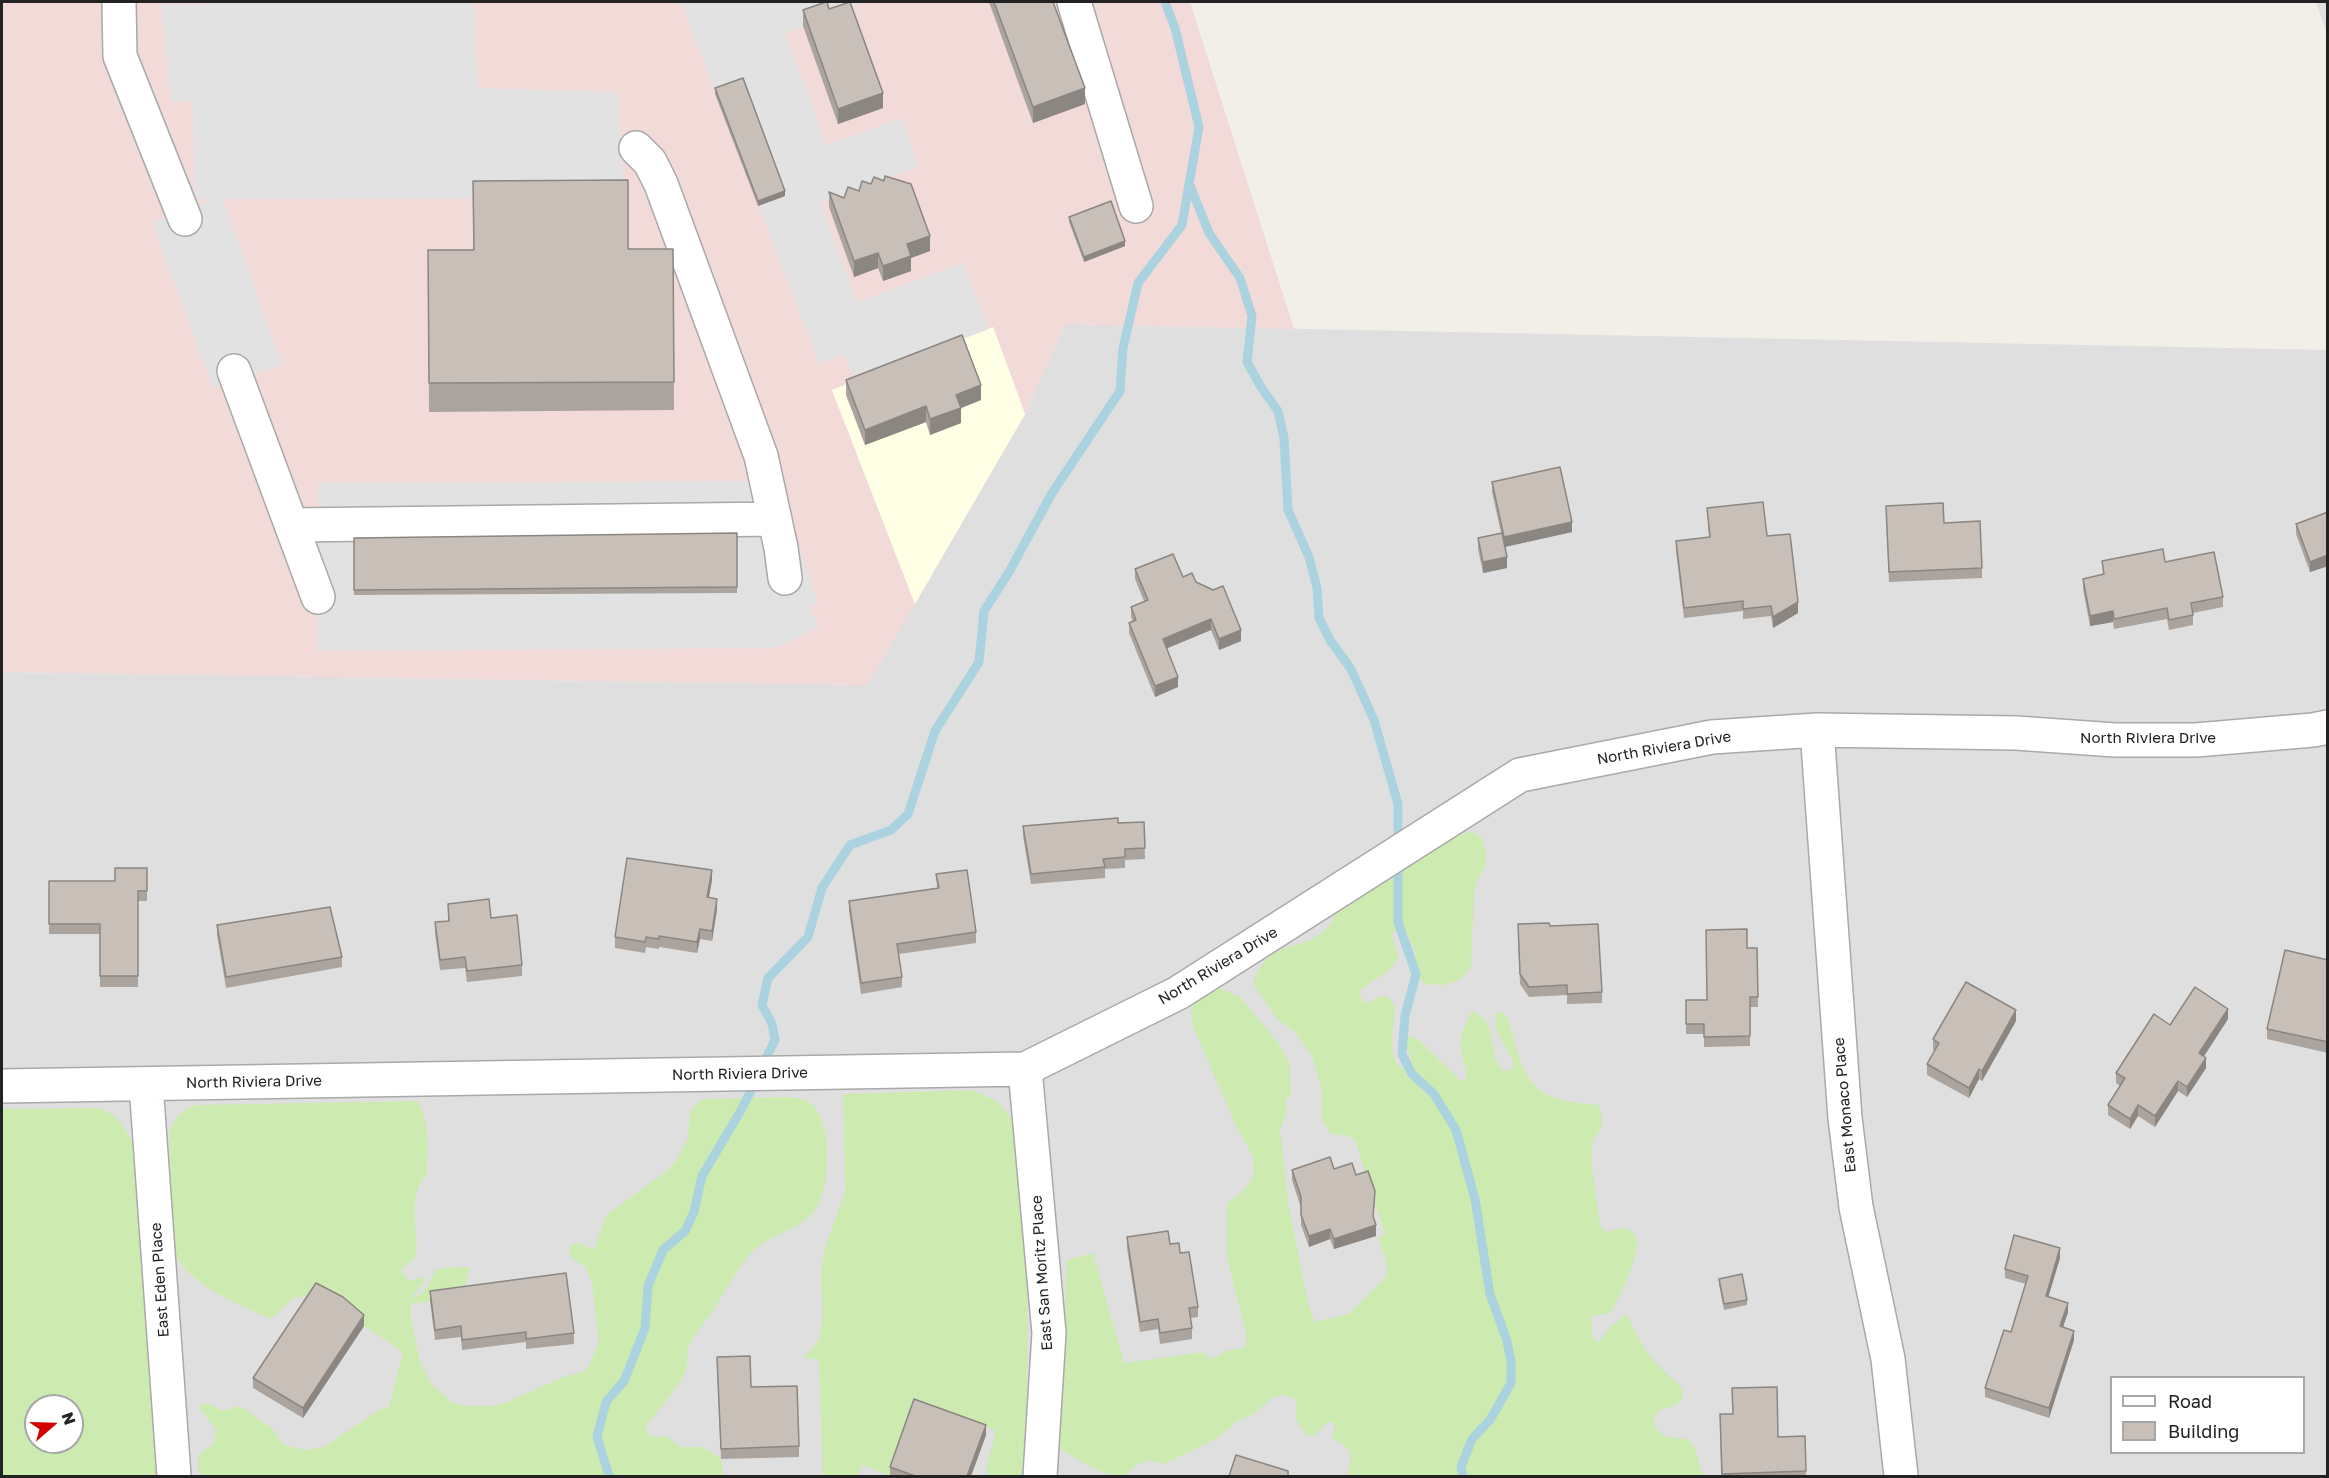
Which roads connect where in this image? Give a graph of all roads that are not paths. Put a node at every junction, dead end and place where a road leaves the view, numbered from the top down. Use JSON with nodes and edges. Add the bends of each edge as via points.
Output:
{"nodes":[{"id":1,"x":119,"y":2,"type":"edge"},
{"id":2,"x":1074,"y":2,"type":"edge"},
{"id":3,"x":636,"y":148,"type":"dead end"},
{"id":4,"x":1136,"y":206,"type":"dead end"},
{"id":5,"x":185,"y":219,"type":"dead end"},
{"id":6,"x":234,"y":371,"type":"dead end"},
{"id":7,"x":775,"y":519,"type":"junction"},
{"id":8,"x":292,"y":525,"type":"junction"},
{"id":9,"x":785,"y":578,"type":"dead end"},
{"id":10,"x":318,"y":597,"type":"dead end"},
{"id":11,"x":2328,"y":727,"type":"edge"},
{"id":12,"x":1816,"y":730,"type":"junction"},
{"id":13,"x":1025,"y":1069,"type":"junction"},
{"id":14,"x":146,"y":1084,"type":"junction"},
{"id":15,"x":2,"y":1086,"type":"edge"},
{"id":16,"x":174,"y":1476,"type":"edge"},
{"id":17,"x":1040,"y":1476,"type":"edge"},
{"id":18,"x":1901,"y":1476,"type":"edge"}],
"edges":[{"from":1,"to":5,"type":"street","via":[[120,56]]},
{"from":2,"to":4,"type":"street"},
{"from":3,"to":7,"type":"street","via":[[650,162],[684,245],[761,456]]},
{"from":6,"to":8,"type":"street"},
{"from":7,"to":8,"type":"street"},
{"from":7,"to":9,"type":"street"},
{"from":8,"to":10,"type":"street"},
{"from":11,"to":12,"type":"street","name":"North Riviera Drive","via":[[2196,740]]},
{"from":12,"to":13,"type":"street","name":"North Riviera Drive","via":[[1712,737],[1520,775],[1178,993]]},
{"from":12,"to":18,"type":"street","name":"East Monaco Place","via":[[1845,1118],[1856,1207],[1888,1359]]},
{"from":13,"to":14,"type":"street","name":"North Riviera Drive"},
{"from":13,"to":17,"type":"street","name":"East San Moritz Place","via":[[1049,1333]]},
{"from":14,"to":15,"type":"street","name":"North Riviera Drive"},
{"from":14,"to":16,"type":"street","name":"East Eden Place"}]}
